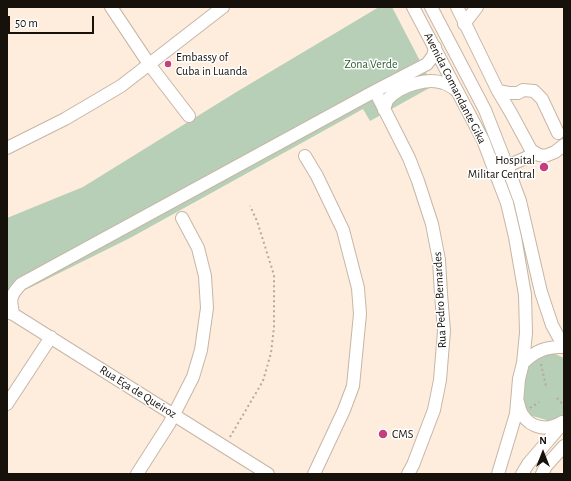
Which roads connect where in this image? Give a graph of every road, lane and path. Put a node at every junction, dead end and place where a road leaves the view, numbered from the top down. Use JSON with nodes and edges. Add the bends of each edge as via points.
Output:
{"nodes":[{"id":1,"x":111,"y":7,"type":"edge"},
{"id":2,"x":223,"y":7,"type":"edge"},
{"id":3,"x":413,"y":7,"type":"edge"},
{"id":4,"x":431,"y":7,"type":"edge"},
{"id":5,"x":457,"y":7,"type":"edge"},
{"id":6,"x":477,"y":7,"type":"edge"},
{"id":7,"x":464,"y":24,"type":"junction"},
{"id":8,"x":435,"y":47,"type":"junction"},
{"id":9,"x":150,"y":64,"type":"junction"},
{"id":10,"x":375,"y":91,"type":"junction"},
{"id":11,"x":457,"y":91,"type":"junction"},
{"id":12,"x":498,"y":91,"type":"junction"},
{"id":13,"x":518,"y":93,"type":"junction"},
{"id":14,"x":384,"y":110,"type":"junction"},
{"id":15,"x":511,"y":113,"type":"junction"},
{"id":16,"x":189,"y":116,"type":"dead end"},
{"id":17,"x":562,"y":138,"type":"edge"},
{"id":18,"x":7,"y":148,"type":"edge"},
{"id":19,"x":534,"y":154,"type":"junction"},
{"id":20,"x":305,"y":156,"type":"dead end"},
{"id":21,"x":507,"y":166,"type":"junction"},
{"id":22,"x":495,"y":170,"type":"junction"},
{"id":23,"x":250,"y":206,"type":"dead end"},
{"id":24,"x":182,"y":218,"type":"dead end"},
{"id":25,"x":10,"y":313,"type":"edge"},
{"id":26,"x":51,"y":338,"type":"junction"},
{"id":27,"x":564,"y":347,"type":"edge"},
{"id":28,"x":538,"y":351,"type":"junction"},
{"id":29,"x":523,"y":363,"type":"junction"},
{"id":30,"x":546,"y":386,"type":"dead end"},
{"id":31,"x":557,"y":398,"type":"dead end"},
{"id":32,"x":518,"y":401,"type":"junction"},
{"id":33,"x":7,"y":404,"type":"edge"},
{"id":34,"x":564,"y":406,"type":"edge"},
{"id":35,"x":174,"y":415,"type":"junction"},
{"id":36,"x":564,"y":422,"type":"edge"},
{"id":37,"x":224,"y":446,"type":"junction"},
{"id":38,"x":564,"y":446,"type":"edge"},
{"id":39,"x":137,"y":474,"type":"edge"},
{"id":40,"x":268,"y":474,"type":"edge"},
{"id":41,"x":314,"y":474,"type":"edge"},
{"id":42,"x":408,"y":474,"type":"edge"},
{"id":43,"x":498,"y":474,"type":"edge"},
{"id":44,"x":522,"y":474,"type":"edge"},
{"id":45,"x":542,"y":474,"type":"edge"}],
"edges":[{"from":1,"to":9,"type":"street"},
{"from":2,"to":9,"type":"street"},
{"from":3,"to":8,"type":"street","name":"Avenida Comandante Gika"},
{"from":4,"to":21,"type":"street","name":"Avenida Comandante Gika","via":[[485,110]]},
{"from":5,"to":7,"type":"street"},
{"from":6,"to":7,"type":"street"},
{"from":7,"to":12,"type":"street"},
{"from":8,"to":10,"type":"street","via":[[433,56],[427,64]]},
{"from":8,"to":11,"type":"street","name":"Avenida Comandante Gika"},
{"from":9,"to":16,"type":"street"},
{"from":9,"to":18,"type":"street","via":[[121,86],[66,119]]},
{"from":10,"to":14,"type":"street","name":"Rua Pedro Bernardes"},
{"from":10,"to":25,"type":"street","via":[[21,284],[13,292]]},
{"from":11,"to":14,"type":"street","via":[[443,83],[420,82],[394,93],[388,99]]},
{"from":11,"to":22,"type":"street","name":"Avenida Comandante Gika","via":[[483,140]]},
{"from":12,"to":13,"type":"street"},
{"from":12,"to":15,"type":"street"},
{"from":13,"to":15,"type":"street","via":[[513,96]]},
{"from":13,"to":17,"type":"street","via":[[523,90],[534,92],[542,99]]},
{"from":14,"to":42,"type":"street","name":"Rua Pedro Bernardes","via":[[409,158],[432,224],[439,260],[444,331],[440,380],[434,410]]},
{"from":15,"to":19,"type":"street"},
{"from":17,"to":19,"type":"street","via":[[544,156]]},
{"from":19,"to":21,"type":"street"},
{"from":20,"to":41,"type":"street","via":[[343,230],[358,288],[360,314],[353,386]]},
{"from":21,"to":22,"type":"street"},
{"from":21,"to":27,"type":"street","name":"Avenida Comandante Gika","via":[[520,201],[541,292],[552,325]]},
{"from":22,"to":29,"type":"street","name":"Avenida Comandante Gika","via":[[507,203],[525,294],[526,333]]},
{"from":23,"to":37,"type":"path","via":[[274,275],[274,326],[271,353],[263,381]]},
{"from":24,"to":35,"type":"street","via":[[198,248],[205,276],[208,308],[202,350]]},
{"from":25,"to":26,"type":"street","name":"Rua Eça de Queiroz"},
{"from":26,"to":33,"type":"street"},
{"from":26,"to":35,"type":"street","name":"Rua Eça de Queiroz"},
{"from":27,"to":28,"type":"street"},
{"from":28,"to":29,"type":"street"},
{"from":28,"to":30,"type":"path"},
{"from":29,"to":32,"type":"street","name":"Avenida Comandante Gika"},
{"from":31,"to":34,"type":"path"},
{"from":32,"to":36,"type":"street","via":[[522,414],[529,423],[538,428],[550,428]]},
{"from":32,"to":43,"type":"street","name":"Avenida Comandante Gika"},
{"from":35,"to":37,"type":"street","name":"Rua Eça de Queiroz"},
{"from":35,"to":39,"type":"street"},
{"from":36,"to":44,"type":"street"},
{"from":37,"to":40,"type":"street","name":"Rua Eça de Queiroz"},
{"from":38,"to":45,"type":"street"}]}
